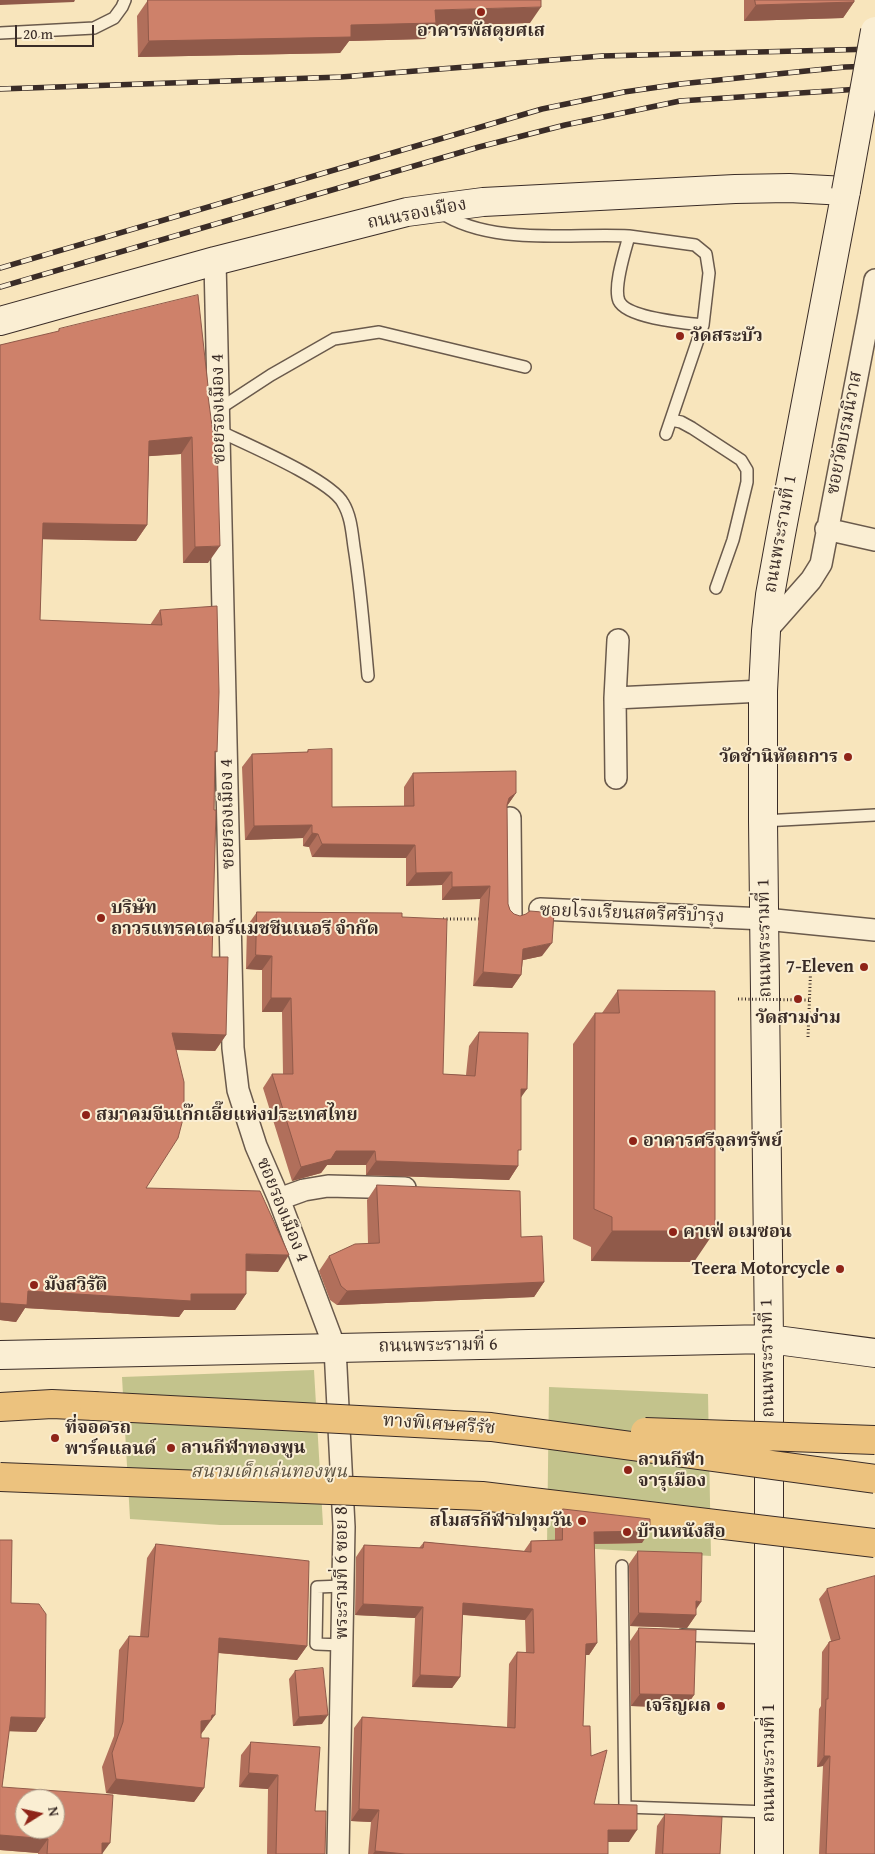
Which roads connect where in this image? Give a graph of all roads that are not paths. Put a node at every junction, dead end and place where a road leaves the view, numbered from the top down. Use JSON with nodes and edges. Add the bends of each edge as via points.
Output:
{"nodes":[{"id":1,"x":125,"y":0,"type":"edge"},
{"id":2,"x":875,"y":31,"type":"edge"},
{"id":3,"x":0,"y":33,"type":"edge"},
{"id":4,"x":846,"y":191,"type":"junction"},
{"id":5,"x":434,"y":208,"type":"junction"},
{"id":6,"x":629,"y":236,"type":"junction"},
{"id":7,"x":215,"y":261,"type":"junction"},
{"id":8,"x":875,"y":280,"type":"edge"},
{"id":9,"x":872,"y":315,"type":"edge"},
{"id":10,"x":0,"y":321,"type":"edge"},
{"id":11,"x":703,"y":325,"type":"junction"},
{"id":12,"x":525,"y":367,"type":"dead end"},
{"id":13,"x":219,"y":409,"type":"junction"},
{"id":14,"x":671,"y":420,"type":"junction"},
{"id":15,"x":219,"y":431,"type":"junction"},
{"id":16,"x":666,"y":434,"type":"dead end"},
{"id":17,"x":826,"y":529,"type":"junction"},
{"id":18,"x":875,"y":540,"type":"edge"},
{"id":19,"x":716,"y":588,"type":"dead end"},
{"id":20,"x":766,"y":631,"type":"junction"},
{"id":21,"x":618,"y":640,"type":"dead end"},
{"id":22,"x":368,"y":676,"type":"dead end"},
{"id":23,"x":763,"y":691,"type":"junction"},
{"id":24,"x":615,"y":698,"type":"junction"},
{"id":25,"x":616,"y":778,"type":"dead end"},
{"id":26,"x":875,"y":815,"type":"edge"},
{"id":27,"x":510,"y":818,"type":"edge"},
{"id":28,"x":763,"y":821,"type":"junction"},
{"id":29,"x":540,"y":909,"type":"dead end"},
{"id":30,"x":511,"y":917,"type":"edge"},
{"id":31,"x":765,"y":919,"type":"junction"},
{"id":32,"x":875,"y":930,"type":"edge"},
{"id":33,"x":423,"y":1189,"type":"edge"},
{"id":34,"x":279,"y":1199,"type":"junction"},
{"id":35,"x":769,"y":1339,"type":"junction"},
{"id":36,"x":334,"y":1348,"type":"junction"},
{"id":37,"x":875,"y":1353,"type":"edge"},
{"id":38,"x":0,"y":1355,"type":"edge"},
{"id":39,"x":0,"y":1407,"type":"edge"},
{"id":40,"x":491,"y":1427,"type":"junction"},
{"id":41,"x":875,"y":1440,"type":"edge"},
{"id":42,"x":0,"y":1476,"type":"edge"},
{"id":43,"x":875,"y":1479,"type":"edge"},
{"id":44,"x":875,"y":1543,"type":"edge"},
{"id":45,"x":622,"y":1566,"type":"dead end"},
{"id":46,"x":673,"y":1635,"type":"edge"},
{"id":47,"x":769,"y":1638,"type":"junction"},
{"id":48,"x":769,"y":1812,"type":"junction"},
{"id":49,"x":338,"y":1854,"type":"edge"},
{"id":50,"x":770,"y":1854,"type":"edge"}],
"edges":[{"from":1,"to":3,"type":"lane","via":[[114,18],[94,28]]},
{"from":2,"to":4,"type":"main road","name":"ถนนพระรามที่ 1","bridge":true},
{"from":4,"to":5,"type":"main road","name":"ถนนรองเมือง","via":[[735,189],[483,202]]},
{"from":4,"to":20,"type":"main road","name":"ถนนพระรามที่ 1","via":[[770,595]]},
{"from":5,"to":6,"type":"lane","via":[[452,221],[481,230],[535,236]]},
{"from":5,"to":7,"type":"main road","name":"ถนนรองเมือง"},
{"from":6,"to":11,"type":"lane","via":[[695,245],[706,254],[709,273]]},
{"from":6,"to":11,"type":"lane","via":[[617,287],[619,301],[628,310]]},
{"from":7,"to":10,"type":"main road","name":"ถนนรองเมือง"},
{"from":7,"to":13,"type":"street","name":"ซอยรองเมือง 4"},
{"from":8,"to":9,"type":"street","name":"ซอยวัดบรมนิวาส"},
{"from":9,"to":17,"type":"street","name":"ซอยวัดบรมนิวาส"},
{"from":11,"to":14,"type":"lane"},
{"from":12,"to":13,"type":"lane","via":[[379,332],[363,334],[334,339]]},
{"from":13,"to":15,"type":"street","name":"ซอยรองเมือง 4"},
{"from":14,"to":16,"type":"lane"},
{"from":14,"to":19,"type":"lane","via":[[692,428],[741,460],[747,470],[733,540]]},
{"from":15,"to":22,"type":"lane","via":[[329,487],[343,502],[357,566]]},
{"from":15,"to":34,"type":"street","name":"ซอยรองเมือง 4","via":[[232,1048],[238,1090],[256,1146]]},
{"from":17,"to":18,"type":"street"},
{"from":17,"to":20,"type":"street","name":"ซอยวัดบรมนิวาส","via":[[821,564]]},
{"from":20,"to":23,"type":"main road","name":"ถนนพระรามที่ 1"},
{"from":21,"to":24,"type":"street"},
{"from":23,"to":24,"type":"street"},
{"from":23,"to":28,"type":"main road","name":"ถนนพระรามที่ 1"},
{"from":24,"to":25,"type":"street"},
{"from":26,"to":28,"type":"lane"},
{"from":27,"to":30,"type":"street"},
{"from":28,"to":31,"type":"main road","name":"ถนนพระรามที่ 1"},
{"from":29,"to":31,"type":"street","name":"ซอยโรงเรียนสตรีศรีบำรุง"},
{"from":31,"to":32,"type":"street","name":"ซอยโรงเรียนสตรีศรีบำรุง"},
{"from":31,"to":35,"type":"main road","name":"ถนนพระรามที่ 1"},
{"from":33,"to":34,"type":"street","via":[[328,1186]]},
{"from":34,"to":36,"type":"street","name":"ซอยรองเมือง 4"},
{"from":35,"to":36,"type":"main road","name":"ถนนพระรามที่ 6"},
{"from":35,"to":37,"type":"main road","name":"ถนนพระรามที่ 6"},
{"from":35,"to":47,"type":"main road","name":"ถนนพระรามที่ 1"},
{"from":36,"to":38,"type":"main road","name":"ถนนพระรามที่ 6"},
{"from":36,"to":49,"type":"street","name":"พระรามที่ 6 ซอย 8","via":[[344,1527]]},
{"from":39,"to":40,"type":"highway","name":"ทางพิเศษศรีรัช","bridge":true,"via":[[52,1404]]},
{"from":40,"to":41,"type":"highway","bridge":true},
{"from":40,"to":43,"type":"highway","name":"ทางพิเศษศรีรัช","bridge":true},
{"from":42,"to":44,"type":"highway","bridge":true,"via":[[482,1496]]},
{"from":45,"to":48,"type":"lane","via":[[627,1633],[625,1807]]},
{"from":46,"to":47,"type":"lane"},
{"from":47,"to":48,"type":"main road","name":"ถนนพระรามที่ 1"},
{"from":48,"to":50,"type":"main road","name":"ถนนพระรามที่ 1"}]}
